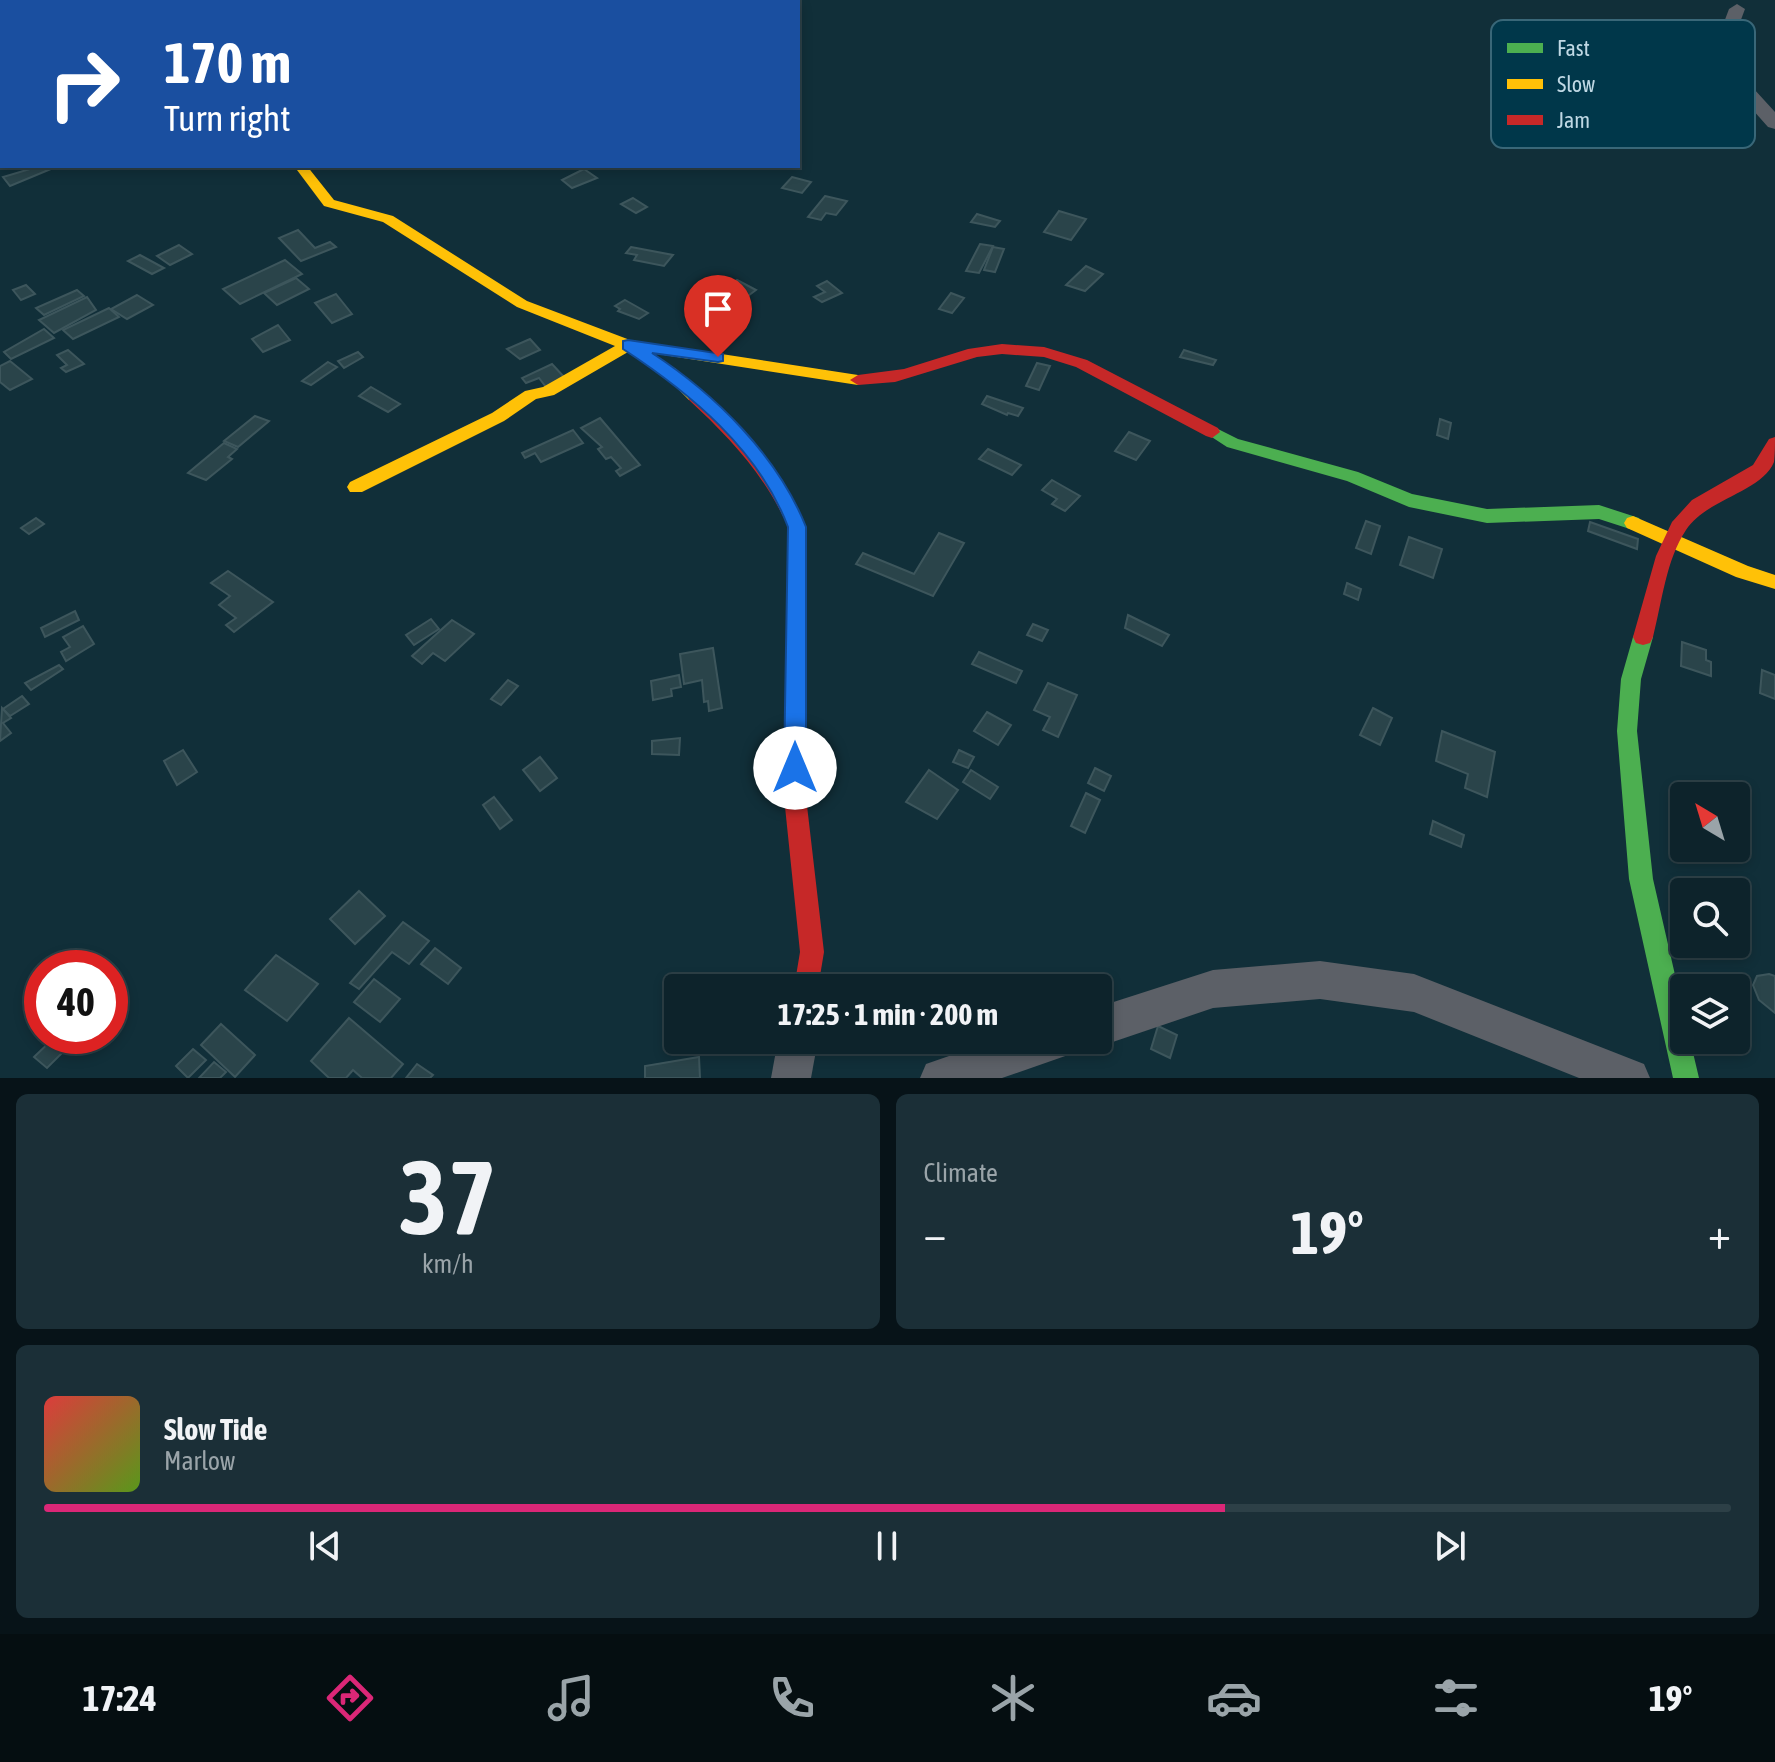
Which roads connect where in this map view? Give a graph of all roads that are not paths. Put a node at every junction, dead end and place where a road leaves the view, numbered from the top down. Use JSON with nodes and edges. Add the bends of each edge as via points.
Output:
{"nodes":[{"id":1,"x":1737,"y":9,"type":"dead end"},
{"id":2,"x":1733,"y":20,"type":"edge"},
{"id":3,"x":1755,"y":101,"type":"edge"},
{"id":4,"x":1775,"y":123,"type":"edge"},
{"id":5,"x":302,"y":168,"type":"edge"},
{"id":6,"x":628,"y":345,"type":"junction"},
{"id":7,"x":1775,"y":443,"type":"edge"},
{"id":8,"x":356,"y":487,"type":"dead end"},
{"id":9,"x":1671,"y":541,"type":"junction"},
{"id":10,"x":1775,"y":582,"type":"edge"},
{"id":11,"x":808,"y":974,"type":"edge"},
{"id":12,"x":1112,"y":1022,"type":"edge"},
{"id":13,"x":795,"y":1054,"type":"edge"},
{"id":14,"x":1014,"y":1054,"type":"edge"},
{"id":15,"x":791,"y":1078,"type":"edge"},
{"id":16,"x":940,"y":1078,"type":"edge"},
{"id":17,"x":1630,"y":1078,"type":"edge"},
{"id":18,"x":1686,"y":1078,"type":"edge"}],
"edges":[{"from":1,"to":2,"type":"street"},
{"from":3,"to":4,"type":"street"},
{"from":5,"to":6,"type":"street","via":[[329,203],[388,219],[522,304]]},
{"from":6,"to":8,"type":"street"},
{"from":6,"to":9,"type":"street","via":[[853,381],[903,375],[983,351],[1066,355],[1195,427],[1352,476],[1409,500],[1487,516],[1599,512]]},
{"from":6,"to":11,"type":"street","via":[[671,373],[754,451],[785,497],[797,527],[795,797],[812,952]]},
{"from":7,"to":9,"type":"street","via":[[1762,470],[1687,515]]},
{"from":9,"to":10,"type":"street"},
{"from":9,"to":18,"type":"street","via":[[1631,679],[1627,731],[1641,879]]},
{"from":12,"to":17,"type":"street","via":[[1213,989],[1320,980],[1414,993]]},
{"from":13,"to":15,"type":"street"},
{"from":14,"to":16,"type":"street"}]}
